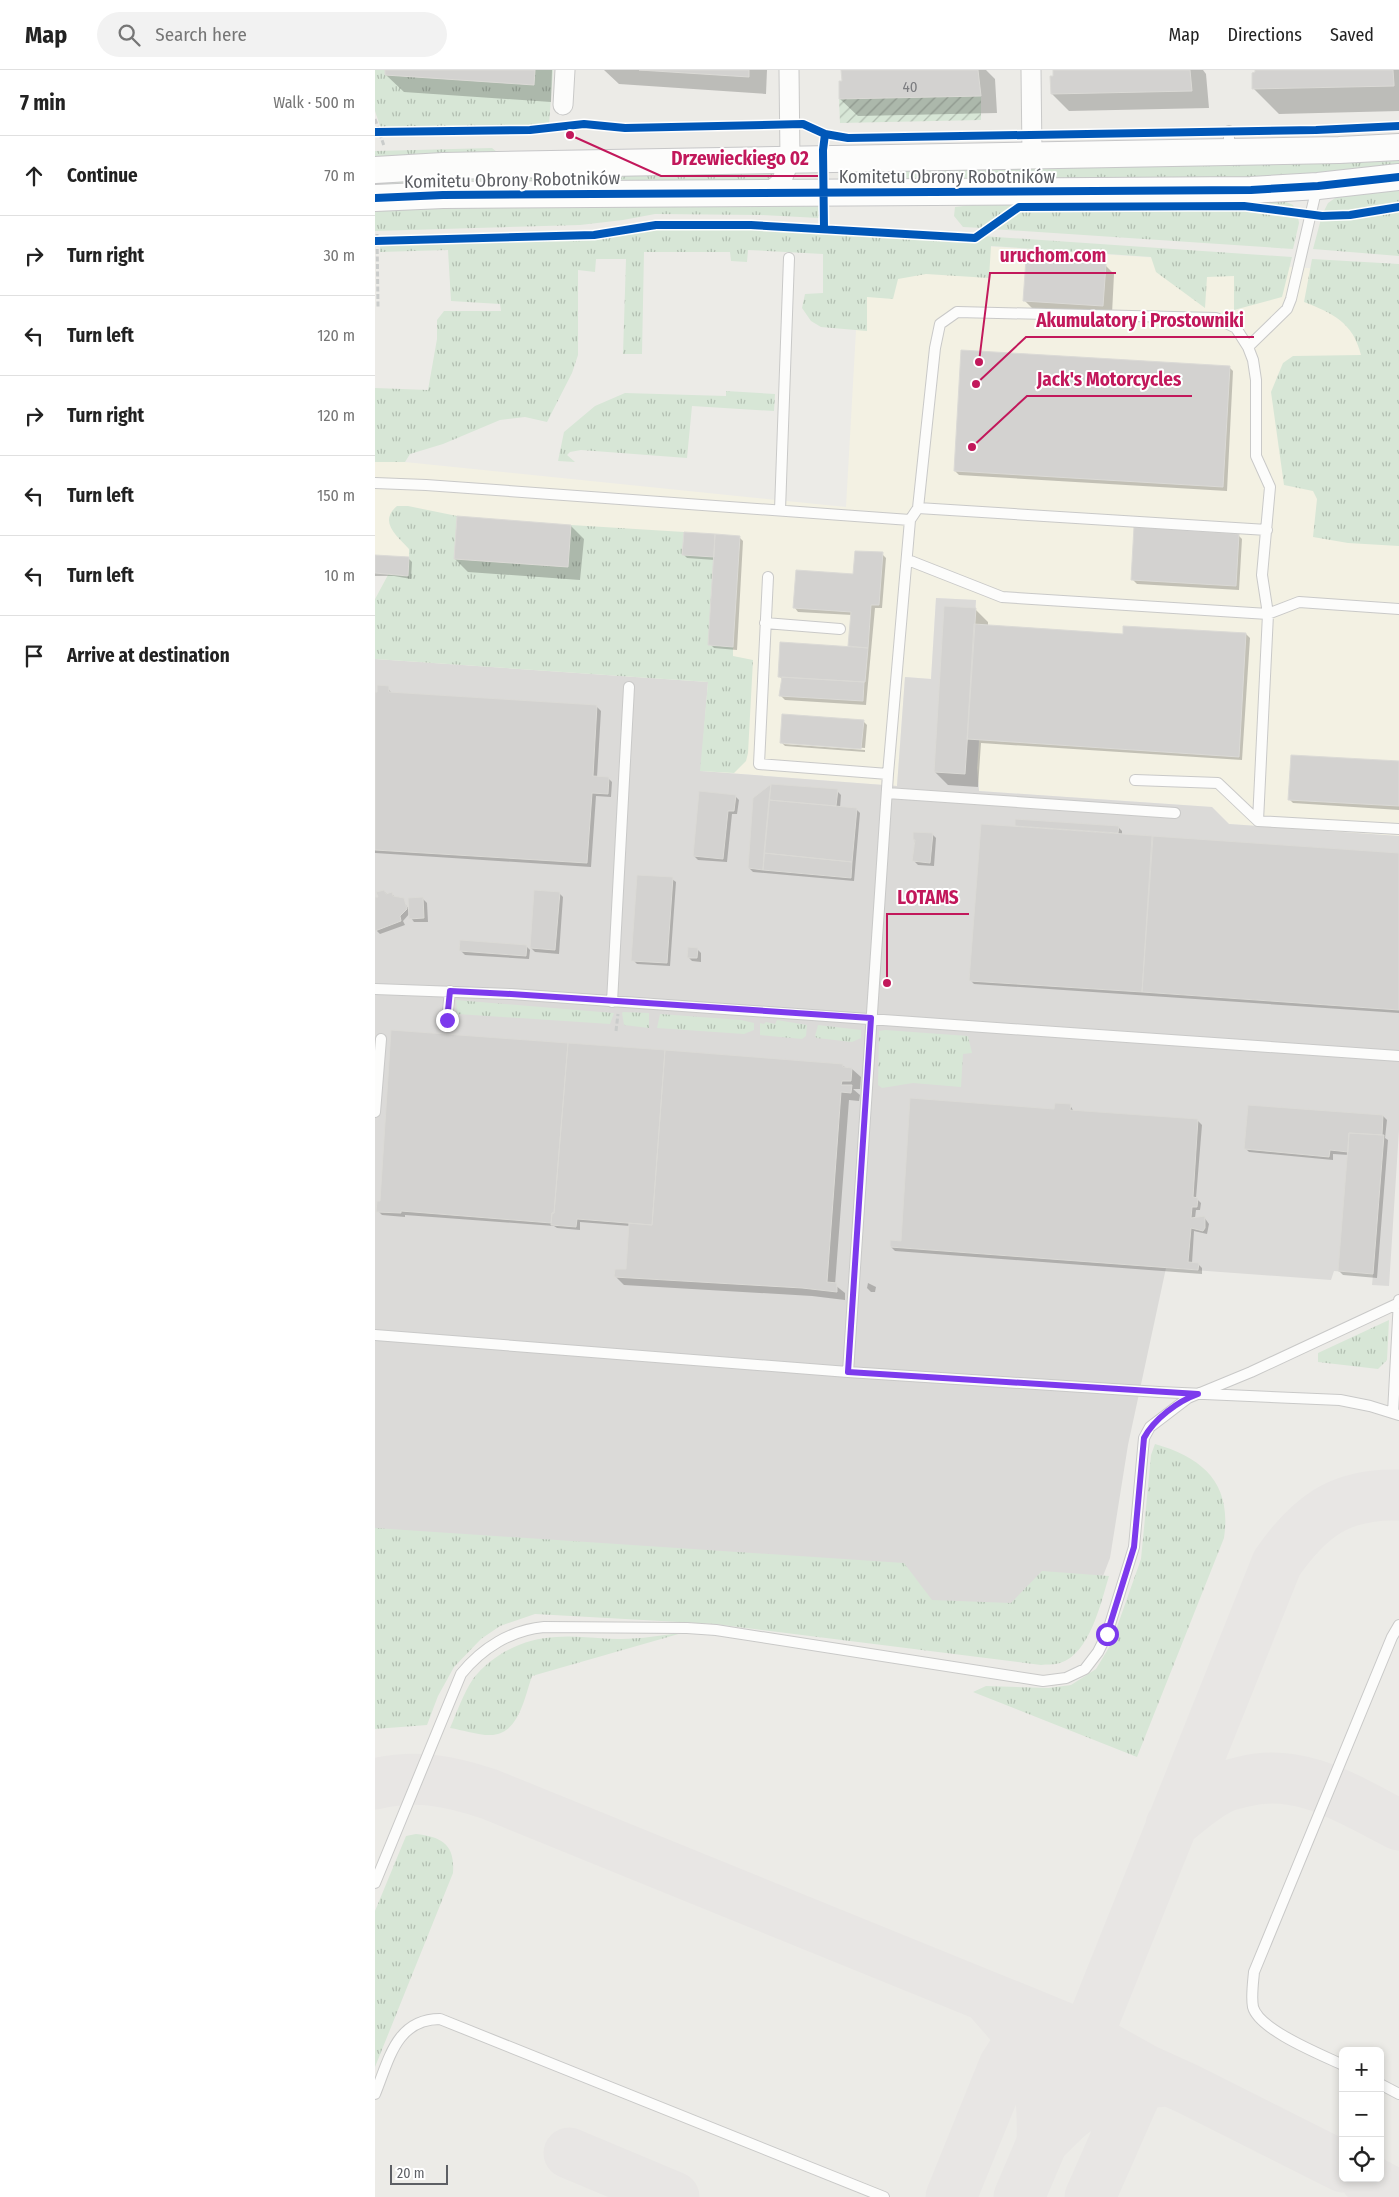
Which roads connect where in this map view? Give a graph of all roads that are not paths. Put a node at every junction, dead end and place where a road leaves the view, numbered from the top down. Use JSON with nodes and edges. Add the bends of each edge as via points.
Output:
{"nodes":[{"id":1,"x":565,"y":70,"type":"edge"},
{"id":2,"x":789,"y":70,"type":"edge"},
{"id":3,"x":1031,"y":70,"type":"edge"},
{"id":4,"x":563,"y":106,"type":"dead end"},
{"id":5,"x":1399,"y":147,"type":"edge"},
{"id":6,"x":1032,"y":156,"type":"junction"},
{"id":7,"x":379,"y":158,"type":"edge"},
{"id":8,"x":789,"y":160,"type":"junction"},
{"id":9,"x":1399,"y":177,"type":"edge"},
{"id":10,"x":1318,"y":186,"type":"junction"},
{"id":11,"x":768,"y":193,"type":"junction"},
{"id":12,"x":375,"y":198,"type":"edge"},
{"id":13,"x":789,"y":258,"type":"dead end"},
{"id":14,"x":1248,"y":347,"type":"junction"},
{"id":15,"x":375,"y":483,"type":"edge"},
{"id":16,"x":918,"y":508,"type":"junction"},
{"id":17,"x":780,"y":510,"type":"junction"},
{"id":18,"x":910,"y":520,"type":"junction"},
{"id":19,"x":1267,"y":530,"type":"junction"},
{"id":20,"x":907,"y":560,"type":"junction"},
{"id":21,"x":768,"y":577,"type":"dead end"},
{"id":22,"x":1399,"y":610,"type":"edge"},
{"id":23,"x":1268,"y":614,"type":"junction"},
{"id":24,"x":765,"y":623,"type":"junction"},
{"id":25,"x":840,"y":629,"type":"dead end"},
{"id":26,"x":629,"y":687,"type":"dead end"},
{"id":27,"x":888,"y":774,"type":"junction"},
{"id":28,"x":1135,"y":780,"type":"dead end"},
{"id":29,"x":887,"y":793,"type":"junction"},
{"id":30,"x":1175,"y":813,"type":"dead end"},
{"id":31,"x":1258,"y":821,"type":"junction"},
{"id":32,"x":1399,"y":829,"type":"edge"},
{"id":33,"x":375,"y":989,"type":"edge"},
{"id":34,"x":450,"y":991,"type":"junction"},
{"id":35,"x":612,"y":1002,"type":"junction"},
{"id":36,"x":871,"y":1018,"type":"junction"},
{"id":37,"x":447,"y":1020,"type":"dead end"},
{"id":38,"x":381,"y":1039,"type":"dead end"},
{"id":39,"x":1399,"y":1056,"type":"edge"},
{"id":40,"x":375,"y":1112,"type":"edge"},
{"id":41,"x":1399,"y":1302,"type":"edge"},
{"id":42,"x":375,"y":1335,"type":"edge"},
{"id":43,"x":848,"y":1372,"type":"junction"},
{"id":44,"x":1198,"y":1394,"type":"junction"},
{"id":45,"x":1396,"y":1414,"type":"edge"},
{"id":46,"x":1399,"y":1625,"type":"edge"},
{"id":47,"x":375,"y":1883,"type":"edge"},
{"id":48,"x":1339,"y":2063,"type":"edge"},
{"id":49,"x":1384,"y":2086,"type":"edge"},
{"id":50,"x":375,"y":2094,"type":"edge"},
{"id":51,"x":1399,"y":2094,"type":"edge"},
{"id":52,"x":884,"y":2197,"type":"edge"}],
"edges":[{"from":1,"to":4,"type":"street"},
{"from":2,"to":8,"type":"street"},
{"from":3,"to":6,"type":"street"},
{"from":5,"to":6,"type":"street","name":"Komitetu Obrony Robotników","via":[[1229,142]]},
{"from":6,"to":8,"type":"street","name":"Komitetu Obrony Robotników"},
{"from":7,"to":8,"type":"street","name":"Komitetu Obrony Robotników"},
{"from":8,"to":11,"type":"street","via":[[781,182]]},
{"from":9,"to":10,"type":"street","name":"Komitetu Obrony Robotników"},
{"from":10,"to":11,"type":"street","name":"Komitetu Obrony Robotników","via":[[1251,190]]},
{"from":10,"to":14,"type":"lane","via":[[1287,309]]},
{"from":11,"to":12,"type":"street","name":"Komitetu Obrony Robotników"},
{"from":13,"to":17,"type":"lane"},
{"from":14,"to":16,"type":"lane","via":[[1236,328],[1216,318],[957,312],[940,324],[935,348]]},
{"from":14,"to":19,"type":"lane","via":[[1256,380],[1256,456],[1270,487]]},
{"from":15,"to":17,"type":"lane"},
{"from":16,"to":18,"type":"lane"},
{"from":16,"to":19,"type":"lane"},
{"from":17,"to":18,"type":"lane"},
{"from":18,"to":20,"type":"lane"},
{"from":19,"to":23,"type":"lane","via":[[1262,575]]},
{"from":20,"to":23,"type":"lane","via":[[1002,597]]},
{"from":20,"to":27,"type":"lane"},
{"from":21,"to":24,"type":"lane"},
{"from":22,"to":23,"type":"lane","via":[[1299,602]]},
{"from":23,"to":31,"type":"lane"},
{"from":24,"to":25,"type":"lane"},
{"from":24,"to":27,"type":"lane","via":[[759,764]]},
{"from":26,"to":35,"type":"lane"},
{"from":27,"to":29,"type":"lane"},
{"from":28,"to":31,"type":"lane","via":[[1218,782]]},
{"from":29,"to":30,"type":"lane"},
{"from":29,"to":36,"type":"lane"},
{"from":31,"to":32,"type":"lane"},
{"from":33,"to":34,"type":"lane"},
{"from":34,"to":35,"type":"lane"},
{"from":34,"to":37,"type":"lane"},
{"from":35,"to":36,"type":"lane"},
{"from":36,"to":39,"type":"lane"},
{"from":36,"to":43,"type":"lane"},
{"from":38,"to":40,"type":"lane"},
{"from":41,"to":44,"type":"lane"},
{"from":41,"to":45,"type":"lane"},
{"from":42,"to":43,"type":"lane"},
{"from":43,"to":44,"type":"lane"},
{"from":44,"to":45,"type":"lane","via":[[1340,1400]]},
{"from":44,"to":47,"type":"lane","via":[[1150,1426],[1144,1438],[1134,1547],[1107,1634],[1085,1669],[1066,1678],[1043,1681],[716,1630],[528,1628],[496,1643],[461,1674]]},
{"from":46,"to":48,"type":"lane","via":[[1255,1972],[1253,1984],[1253,2008],[1267,2027]]},
{"from":49,"to":51,"type":"lane"},
{"from":50,"to":52,"type":"lane","via":[[398,2039],[408,2028],[420,2022],[440,2019]]}]}
